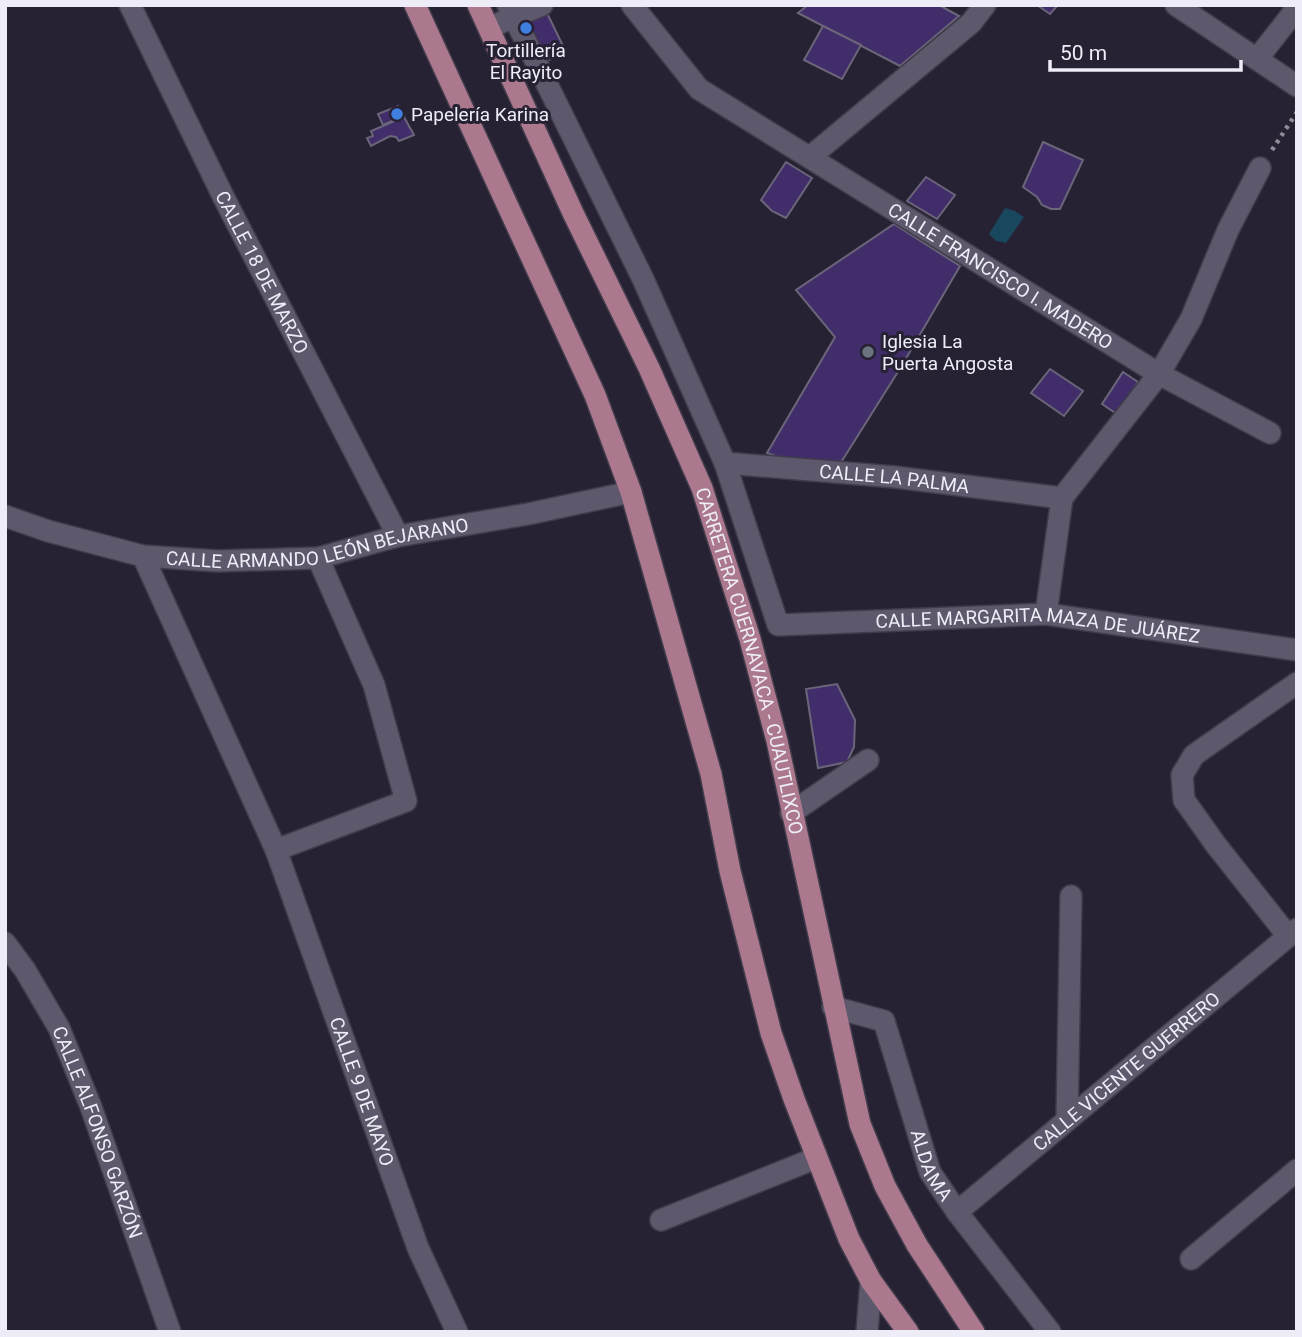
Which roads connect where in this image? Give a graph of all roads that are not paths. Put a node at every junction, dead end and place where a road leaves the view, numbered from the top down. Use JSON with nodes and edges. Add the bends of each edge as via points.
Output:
{"nodes":[{"id":1,"x":130,"y":5,"type":"edge"},
{"id":2,"x":415,"y":5,"type":"edge"},
{"id":3,"x":478,"y":5,"type":"edge"},
{"id":4,"x":542,"y":5,"type":"edge"},
{"id":5,"x":632,"y":5,"type":"edge"},
{"id":6,"x":985,"y":5,"type":"edge"},
{"id":7,"x":1176,"y":5,"type":"edge"},
{"id":8,"x":1297,"y":8,"type":"edge"},
{"id":9,"x":510,"y":11,"type":"edge"},
{"id":10,"x":489,"y":29,"type":"junction"},
{"id":11,"x":1257,"y":59,"type":"junction"},
{"id":12,"x":1297,"y":86,"type":"edge"},
{"id":13,"x":810,"y":157,"type":"junction"},
{"id":14,"x":1260,"y":168,"type":"road end"},
{"id":15,"x":1159,"y":374,"type":"junction"},
{"id":16,"x":1270,"y":433,"type":"dead end"},
{"id":17,"x":725,"y":463,"type":"junction"},
{"id":18,"x":632,"y":492,"type":"junction"},
{"id":19,"x":1062,"y":498,"type":"junction"},
{"id":20,"x":5,"y":516,"type":"edge"},
{"id":21,"x":398,"y":536,"type":"junction"},
{"id":22,"x":143,"y":556,"type":"junction"},
{"id":23,"x":318,"y":558,"type":"junction"},
{"id":24,"x":1046,"y":614,"type":"junction"},
{"id":25,"x":1297,"y":650,"type":"edge"},
{"id":26,"x":1297,"y":684,"type":"edge"},
{"id":27,"x":868,"y":760,"type":"dead end"},
{"id":28,"x":791,"y":813,"type":"junction"},
{"id":29,"x":276,"y":850,"type":"junction"},
{"id":30,"x":1071,"y":896,"type":"dead end"},
{"id":31,"x":1292,"y":932,"type":"edge"},
{"id":32,"x":5,"y":943,"type":"edge"},
{"id":33,"x":833,"y":1007,"type":"junction"},
{"id":34,"x":1067,"y":1120,"type":"junction"},
{"id":35,"x":816,"y":1158,"type":"junction"},
{"id":36,"x":1297,"y":1170,"type":"edge"},
{"id":37,"x":957,"y":1212,"type":"junction"},
{"id":38,"x":661,"y":1220,"type":"dead end"},
{"id":39,"x":1191,"y":1259,"type":"dead end"},
{"id":40,"x":872,"y":1281,"type":"junction"},
{"id":41,"x":170,"y":1332,"type":"edge"},
{"id":42,"x":457,"y":1332,"type":"edge"},
{"id":43,"x":867,"y":1332,"type":"edge"},
{"id":44,"x":908,"y":1332,"type":"edge"},
{"id":45,"x":974,"y":1332,"type":"edge"},
{"id":46,"x":1050,"y":1332,"type":"edge"}],
"edges":[{"from":1,"to":21,"type":"street","name":"CALLE 18 DE MARZO"},
{"from":2,"to":18,"type":"main road","via":[[595,395]]},
{"from":3,"to":10,"type":"main road","name":"CARRETERA CUERNAVACA - CUAUTLIXCO"},
{"from":4,"to":9,"type":"street"},
{"from":5,"to":13,"type":"street","name":"CALLE FRANCISCO I. MADERO","via":[[699,89]]},
{"from":6,"to":13,"type":"street","via":[[971,23]]},
{"from":7,"to":11,"type":"street"},
{"from":8,"to":11,"type":"street"},
{"from":9,"to":10,"type":"street"},
{"from":9,"to":17,"type":"street","via":[[643,279]]},
{"from":10,"to":28,"type":"main road","name":"CARRETERA CUERNAVACA - CUAUTLIXCO","via":[[702,488],[750,639]]},
{"from":11,"to":12,"type":"street"},
{"from":13,"to":15,"type":"street","name":"CALLE FRANCISCO I. MADERO"},
{"from":14,"to":15,"type":"street","via":[[1228,229],[1191,319]]},
{"from":15,"to":16,"type":"street","name":"CALLE FRANCISCO I. MADERO"},
{"from":15,"to":19,"type":"street"},
{"from":17,"to":19,"type":"street","name":"CALLE LA PALMA","via":[[895,477]]},
{"from":17,"to":24,"type":"street","name":"CALLE MARGARITA MAZA DE JUÁREZ","via":[[778,625]]},
{"from":18,"to":21,"type":"street","name":"CALLE ARMANDO LEÓN BEJARANO"},
{"from":18,"to":35,"type":"main road","via":[[711,774],[771,1033]]},
{"from":19,"to":24,"type":"street"},
{"from":20,"to":22,"type":"street","name":"CALLE ARMANDO LEÓN BEJARANO"},
{"from":21,"to":23,"type":"street","name":"CALLE ARMANDO LEÓN BEJARANO"},
{"from":22,"to":23,"type":"street","name":"CALLE ARMANDO LEÓN BEJARANO","via":[[218,561]]},
{"from":22,"to":29,"type":"street","name":"CALLE 9 DE MAYO"},
{"from":23,"to":29,"type":"street","via":[[374,685],[406,801]]},
{"from":24,"to":25,"type":"street","name":"CALLE MARGARITA MAZA DE JUÁREZ"},
{"from":26,"to":31,"type":"street","via":[[1194,755],[1182,775],[1184,800]]},
{"from":27,"to":28,"type":"street"},
{"from":28,"to":33,"type":"main road","name":"CARRETERA CUERNAVACA - CUAUTLIXCO"},
{"from":29,"to":42,"type":"street","name":"CALLE 9 DE MAYO","via":[[418,1248]]},
{"from":30,"to":34,"type":"street"},
{"from":31,"to":34,"type":"street","name":"CALLE VICENTE GUERRERO"},
{"from":32,"to":41,"type":"street","name":"CALLE ALFONSO GARZÓN","via":[[59,1028]]},
{"from":33,"to":37,"type":"street","name":"ALDAMA","via":[[884,1021],[930,1172]]},
{"from":33,"to":45,"type":"main road","name":"CARRETERA CUERNAVACA - CUAUTLIXCO","via":[[860,1124],[885,1186]]},
{"from":34,"to":37,"type":"street","name":"CALLE VICENTE GUERRERO"},
{"from":35,"to":38,"type":"street"},
{"from":35,"to":40,"type":"main road","via":[[849,1239]]},
{"from":36,"to":39,"type":"street"},
{"from":37,"to":46,"type":"street","name":"ALDAMA"},
{"from":40,"to":43,"type":"street"},
{"from":40,"to":44,"type":"main road"}]}
